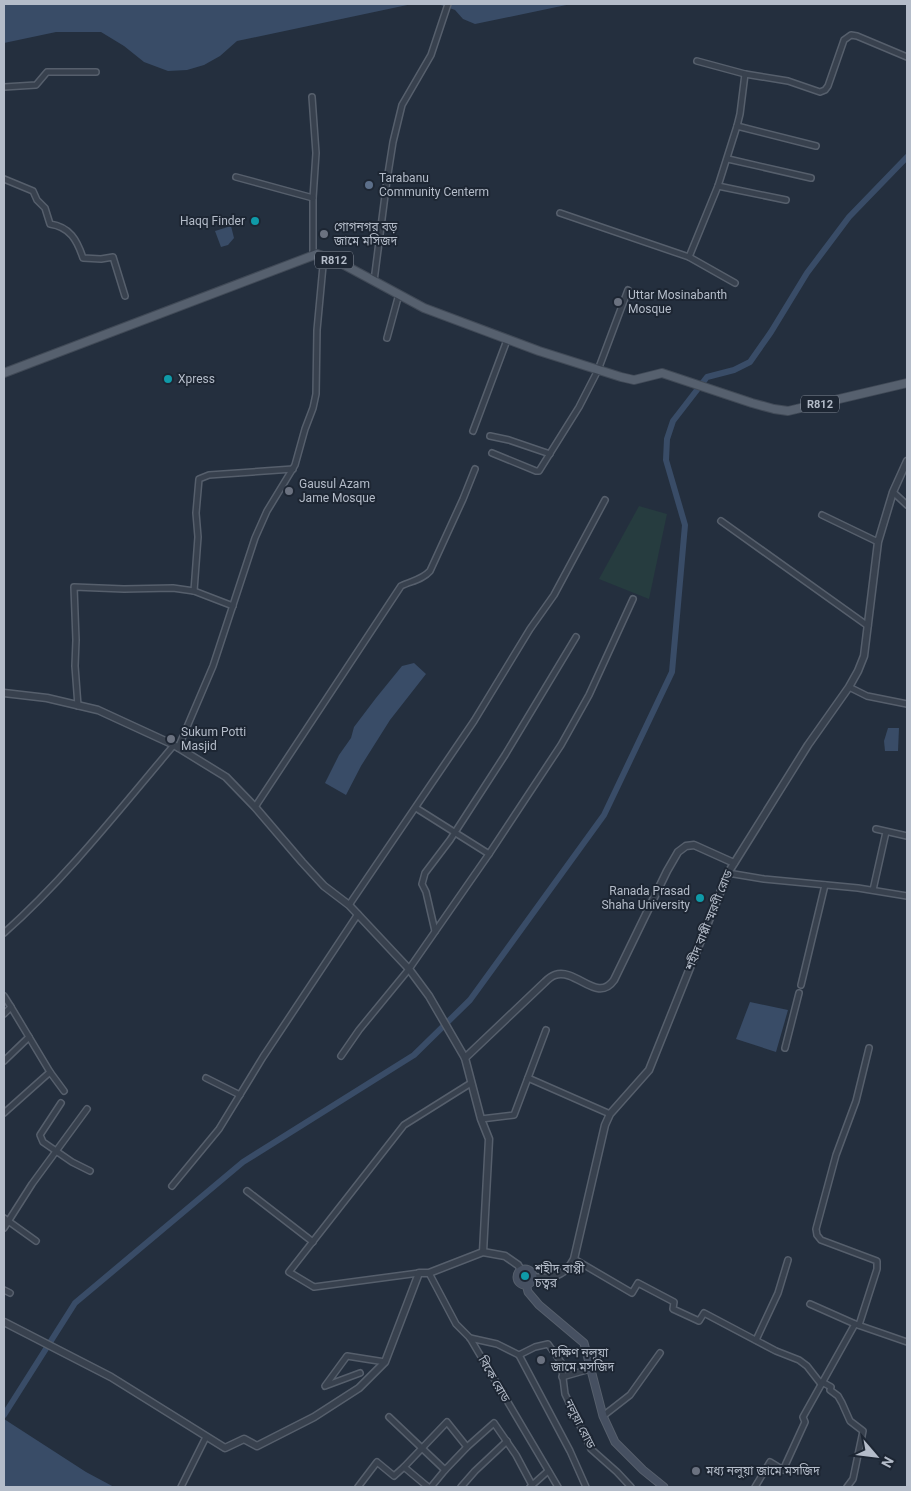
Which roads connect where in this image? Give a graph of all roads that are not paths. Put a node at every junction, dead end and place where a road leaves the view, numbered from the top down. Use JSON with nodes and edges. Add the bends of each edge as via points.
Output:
{"nodes":[{"id":1,"x":448,"y":4,"type":"edge"},
{"id":2,"x":907,"y":58,"type":"edge"},
{"id":3,"x":697,"y":61,"type":"dead end"},
{"id":4,"x":96,"y":72,"type":"dead end"},
{"id":5,"x":745,"y":74,"type":"junction"},
{"id":6,"x":4,"y":87,"type":"edge"},
{"id":7,"x":312,"y":97,"type":"dead end"},
{"id":8,"x":737,"y":126,"type":"junction"},
{"id":9,"x":816,"y":146,"type":"dead end"},
{"id":10,"x":728,"y":159,"type":"junction"},
{"id":11,"x":236,"y":177,"type":"dead end"},
{"id":12,"x":4,"y":178,"type":"edge"},
{"id":13,"x":811,"y":178,"type":"dead end"},
{"id":14,"x":718,"y":186,"type":"junction"},
{"id":15,"x":312,"y":198,"type":"junction"},
{"id":16,"x":786,"y":200,"type":"dead end"},
{"id":17,"x":560,"y":213,"type":"dead end"},
{"id":18,"x":324,"y":255,"type":"junction"},
{"id":19,"x":313,"y":256,"type":"junction"},
{"id":20,"x":689,"y":257,"type":"junction"},
{"id":21,"x":374,"y":281,"type":"junction"},
{"id":22,"x":735,"y":284,"type":"dead end"},
{"id":23,"x":628,"y":290,"type":"dead end"},
{"id":24,"x":399,"y":294,"type":"junction"},
{"id":25,"x":125,"y":296,"type":"dead end"},
{"id":26,"x":387,"y":338,"type":"dead end"},
{"id":27,"x":507,"y":340,"type":"junction"},
{"id":28,"x":598,"y":370,"type":"junction"},
{"id":29,"x":4,"y":373,"type":"edge"},
{"id":30,"x":907,"y":383,"type":"edge"},
{"id":31,"x":473,"y":431,"type":"dead end"},
{"id":32,"x":490,"y":436,"type":"dead end"},
{"id":33,"x":492,"y":453,"type":"dead end"},
{"id":34,"x":550,"y":454,"type":"junction"},
{"id":35,"x":907,"y":461,"type":"edge"},
{"id":36,"x":293,"y":469,"type":"junction"},
{"id":37,"x":475,"y":469,"type":"dead end"},
{"id":38,"x":893,"y":492,"type":"junction"},
{"id":39,"x":605,"y":500,"type":"dead end"},
{"id":40,"x":907,"y":505,"type":"edge"},
{"id":41,"x":822,"y":515,"type":"dead end"},
{"id":42,"x":721,"y":521,"type":"dead end"},
{"id":43,"x":878,"y":542,"type":"junction"},
{"id":44,"x":194,"y":591,"type":"junction"},
{"id":45,"x":633,"y":599,"type":"dead end"},
{"id":46,"x":233,"y":606,"type":"junction"},
{"id":47,"x":868,"y":626,"type":"junction"},
{"id":48,"x":576,"y":637,"type":"dead end"},
{"id":49,"x":849,"y":687,"type":"junction"},
{"id":50,"x":4,"y":693,"type":"edge"},
{"id":51,"x":907,"y":704,"type":"edge"},
{"id":52,"x":78,"y":706,"type":"junction"},
{"id":53,"x":176,"y":747,"type":"junction"},
{"id":54,"x":255,"y":807,"type":"junction"},
{"id":55,"x":416,"y":808,"type":"junction"},
{"id":56,"x":876,"y":829,"type":"dead end"},
{"id":57,"x":455,"y":832,"type":"junction"},
{"id":58,"x":886,"y":832,"type":"junction"},
{"id":59,"x":907,"y":836,"type":"edge"},
{"id":60,"x":489,"y":854,"type":"junction"},
{"id":61,"x":734,"y":863,"type":"junction"},
{"id":62,"x":728,"y":873,"type":"junction"},
{"id":63,"x":825,"y":885,"type":"junction"},
{"id":64,"x":873,"y":890,"type":"junction"},
{"id":65,"x":907,"y":896,"type":"edge"},
{"id":66,"x":349,"y":905,"type":"junction"},
{"id":67,"x":358,"y":914,"type":"junction"},
{"id":68,"x":435,"y":931,"type":"junction"},
{"id":69,"x":4,"y":933,"type":"edge"},
{"id":70,"x":408,"y":969,"type":"junction"},
{"id":71,"x":801,"y":986,"type":"dead end"},
{"id":72,"x":799,"y":993,"type":"dead end"},
{"id":73,"x":4,"y":996,"type":"edge"},
{"id":74,"x":11,"y":1007,"type":"junction"},
{"id":75,"x":4,"y":1014,"type":"edge"},
{"id":76,"x":546,"y":1030,"type":"dead end"},
{"id":77,"x":29,"y":1038,"type":"junction"},
{"id":78,"x":785,"y":1048,"type":"dead end"},
{"id":79,"x":869,"y":1048,"type":"dead end"},
{"id":80,"x":341,"y":1056,"type":"dead end"},
{"id":81,"x":465,"y":1058,"type":"junction"},
{"id":82,"x":4,"y":1061,"type":"edge"},
{"id":83,"x":50,"y":1072,"type":"junction"},
{"id":84,"x":206,"y":1078,"type":"dead end"},
{"id":85,"x":528,"y":1078,"type":"junction"},
{"id":86,"x":471,"y":1083,"type":"junction"},
{"id":87,"x":64,"y":1091,"type":"dead end"},
{"id":88,"x":240,"y":1095,"type":"junction"},
{"id":89,"x":61,"y":1103,"type":"dead end"},
{"id":90,"x":87,"y":1109,"type":"dead end"},
{"id":91,"x":4,"y":1113,"type":"edge"},
{"id":92,"x":610,"y":1114,"type":"junction"},
{"id":93,"x":481,"y":1119,"type":"junction"},
{"id":94,"x":57,"y":1151,"type":"junction"},
{"id":95,"x":90,"y":1171,"type":"dead end"},
{"id":96,"x":172,"y":1186,"type":"dead end"},
{"id":97,"x":248,"y":1191,"type":"dead end"},
{"id":98,"x":6,"y":1219,"type":"edge"},
{"id":99,"x":4,"y":1228,"type":"edge"},
{"id":100,"x":36,"y":1241,"type":"dead end"},
{"id":101,"x":313,"y":1242,"type":"junction"},
{"id":102,"x":483,"y":1252,"type":"junction"},
{"id":103,"x":574,"y":1259,"type":"junction"},
{"id":104,"x":788,"y":1260,"type":"dead end"},
{"id":105,"x":521,"y":1270,"type":"junction"},
{"id":106,"x":419,"y":1273,"type":"junction"},
{"id":107,"x":429,"y":1273,"type":"junction"},
{"id":108,"x":533,"y":1277,"type":"junction"},
{"id":109,"x":526,"y":1284,"type":"junction"},
{"id":110,"x":4,"y":1290,"type":"edge"},
{"id":111,"x":10,"y":1293,"type":"dead end"},
{"id":112,"x":810,"y":1304,"type":"dead end"},
{"id":113,"x":4,"y":1322,"type":"edge"},
{"id":114,"x":857,"y":1324,"type":"junction"},
{"id":115,"x":470,"y":1338,"type":"junction"},
{"id":116,"x":756,"y":1340,"type":"junction"},
{"id":117,"x":907,"y":1342,"type":"edge"},
{"id":118,"x":660,"y":1353,"type":"dead end"},
{"id":119,"x":519,"y":1355,"type":"junction"},
{"id":120,"x":385,"y":1362,"type":"junction"},
{"id":121,"x":590,"y":1369,"type":"junction"},
{"id":122,"x":360,"y":1373,"type":"dead end"},
{"id":123,"x":562,"y":1377,"type":"junction"},
{"id":124,"x":821,"y":1383,"type":"junction"},
{"id":125,"x":603,"y":1416,"type":"junction"},
{"id":126,"x":389,"y":1418,"type":"dead end"},
{"id":127,"x":206,"y":1437,"type":"junction"},
{"id":128,"x":507,"y":1441,"type":"junction"},
{"id":129,"x":467,"y":1447,"type":"junction"},
{"id":130,"x":422,"y":1448,"type":"junction"},
{"id":131,"x":404,"y":1467,"type":"junction"},
{"id":132,"x":445,"y":1470,"type":"junction"},
{"id":133,"x":548,"y":1471,"type":"junction"},
{"id":134,"x":531,"y":1486,"type":"edge"},
{"id":135,"x":181,"y":1487,"type":"edge"},
{"id":136,"x":358,"y":1487,"type":"edge"},
{"id":137,"x":430,"y":1487,"type":"edge"},
{"id":138,"x":461,"y":1487,"type":"edge"},
{"id":139,"x":558,"y":1487,"type":"edge"},
{"id":140,"x":586,"y":1487,"type":"edge"},
{"id":141,"x":631,"y":1487,"type":"edge"},
{"id":142,"x":664,"y":1487,"type":"edge"},
{"id":143,"x":755,"y":1487,"type":"edge"},
{"id":144,"x":847,"y":1487,"type":"edge"}],
"edges":[{"from":1,"to":21,"type":"street","via":[[431,55],[402,105],[393,142]]},
{"from":2,"to":5,"type":"street","via":[[851,35],[844,40],[828,86],[820,92],[788,81]]},
{"from":3,"to":5,"type":"street"},
{"from":4,"to":6,"type":"street","via":[[47,72],[36,86]]},
{"from":5,"to":8,"type":"street"},
{"from":7,"to":15,"type":"street","via":[[316,153]]},
{"from":8,"to":9,"type":"street"},
{"from":8,"to":10,"type":"street"},
{"from":10,"to":13,"type":"street"},
{"from":10,"to":14,"type":"street"},
{"from":11,"to":15,"type":"street"},
{"from":12,"to":25,"type":"street","via":[[33,191],[45,208],[50,224],[61,226],[77,241],[83,258],[113,257]]},
{"from":14,"to":16,"type":"street"},
{"from":14,"to":20,"type":"street"},
{"from":15,"to":19,"type":"street"},
{"from":17,"to":20,"type":"street"},
{"from":18,"to":19,"type":"main road","number":"R812"},
{"from":18,"to":21,"type":"main road","number":"R812"},
{"from":18,"to":36,"type":"street","via":[[317,330],[316,394]]},
{"from":19,"to":29,"type":"main road","number":"R812"},
{"from":20,"to":22,"type":"street"},
{"from":21,"to":24,"type":"main road","number":"R812"},
{"from":23,"to":28,"type":"street"},
{"from":24,"to":26,"type":"street"},
{"from":24,"to":27,"type":"main road","number":"R812","via":[[424,308]]},
{"from":27,"to":28,"type":"main road","number":"R812"},
{"from":27,"to":31,"type":"street"},
{"from":28,"to":30,"type":"main road","number":"R812","via":[[634,380],[662,373],[788,411]]},
{"from":28,"to":34,"type":"street"},
{"from":32,"to":34,"type":"street"},
{"from":33,"to":34,"type":"street","via":[[536,471]]},
{"from":35,"to":38,"type":"street","name":"শহীদ বাপ্পী স্মরণী রোড"},
{"from":36,"to":44,"type":"street","via":[[208,475],[199,479]]},
{"from":36,"to":46,"type":"street","via":[[267,511],[255,538]]},
{"from":37,"to":54,"type":"street","via":[[430,571],[426,576],[401,586]]},
{"from":38,"to":40,"type":"street"},
{"from":38,"to":43,"type":"street","name":"শহীদ বাপ্পী স্মরণী রোড"},
{"from":39,"to":55,"type":"street","via":[[554,595]]},
{"from":41,"to":43,"type":"street"},
{"from":42,"to":47,"type":"street"},
{"from":43,"to":47,"type":"street","name":"শহীদ বাপ্পী স্মরণী রোড"},
{"from":44,"to":46,"type":"street"},
{"from":44,"to":52,"type":"street","via":[[74,586],[74,666]]},
{"from":45,"to":60,"type":"street","via":[[589,695],[561,745]]},
{"from":46,"to":53,"type":"street","via":[[213,666]]},
{"from":47,"to":49,"type":"street","name":"শহীদ বাপ্পী স্মরণী রোড","via":[[864,656]]},
{"from":48,"to":57,"type":"street"},
{"from":49,"to":51,"type":"street","via":[[867,696]]},
{"from":49,"to":61,"type":"street","name":"শহীদ বাপ্পী স্মরণী রোড","via":[[808,745]]},
{"from":50,"to":52,"type":"street","via":[[47,698]]},
{"from":52,"to":53,"type":"street","via":[[98,710]]},
{"from":53,"to":54,"type":"street","via":[[226,777]]},
{"from":53,"to":69,"type":"street","via":[[80,856]]},
{"from":54,"to":66,"type":"street","via":[[324,886]]},
{"from":55,"to":57,"type":"street"},
{"from":55,"to":66,"type":"street"},
{"from":56,"to":58,"type":"street"},
{"from":57,"to":60,"type":"street"},
{"from":57,"to":68,"type":"street","via":[[425,872],[422,884]]},
{"from":58,"to":59,"type":"street"},
{"from":58,"to":64,"type":"street"},
{"from":60,"to":68,"type":"street"},
{"from":61,"to":62,"type":"street","name":"শহীদ বাপ্পী স্মরণী রোড"},
{"from":61,"to":81,"type":"street","via":[[694,845],[686,846],[678,852],[667,871],[610,987],[603,989],[569,976],[554,975]]},
{"from":62,"to":63,"type":"street"},
{"from":62,"to":92,"type":"street","name":"শহীদ বাপ্পী স্মরণী রোড","via":[[649,1070]]},
{"from":63,"to":64,"type":"street"},
{"from":63,"to":71,"type":"street"},
{"from":64,"to":65,"type":"street"},
{"from":66,"to":67,"type":"street"},
{"from":67,"to":70,"type":"street"},
{"from":67,"to":88,"type":"street"},
{"from":68,"to":70,"type":"street"},
{"from":70,"to":80,"type":"street"},
{"from":70,"to":81,"type":"street","via":[[429,996]]},
{"from":72,"to":78,"type":"street"},
{"from":73,"to":74,"type":"street"},
{"from":74,"to":75,"type":"street"},
{"from":74,"to":77,"type":"street"},
{"from":76,"to":85,"type":"street"},
{"from":77,"to":82,"type":"street"},
{"from":77,"to":83,"type":"street"},
{"from":79,"to":114,"type":"street","via":[[816,1229],[822,1240],[877,1261]]},
{"from":81,"to":86,"type":"street"},
{"from":83,"to":87,"type":"street"},
{"from":83,"to":91,"type":"street"},
{"from":84,"to":88,"type":"street"},
{"from":85,"to":92,"type":"street"},
{"from":85,"to":93,"type":"street","via":[[514,1115]]},
{"from":86,"to":93,"type":"street"},
{"from":86,"to":101,"type":"street","via":[[404,1125]]},
{"from":88,"to":96,"type":"street","via":[[219,1129]]},
{"from":89,"to":94,"type":"street","via":[[40,1136],[43,1142]]},
{"from":90,"to":94,"type":"street"},
{"from":92,"to":103,"type":"street","name":"শহীদ বাপ্পী স্মরণী রোড"},
{"from":93,"to":102,"type":"street","via":[[489,1139]]},
{"from":94,"to":95,"type":"street"},
{"from":94,"to":98,"type":"street"},
{"from":97,"to":101,"type":"street"},
{"from":98,"to":99,"type":"street"},
{"from":98,"to":100,"type":"street"},
{"from":101,"to":106,"type":"street","via":[[289,1272],[314,1287]]},
{"from":102,"to":105,"type":"street","via":[[505,1256]]},
{"from":102,"to":107,"type":"street"},
{"from":103,"to":108,"type":"street","via":[[564,1273]]},
{"from":103,"to":116,"type":"street","via":[[632,1293],[638,1282],[674,1302],[672,1309],[699,1321],[704,1313]]},
{"from":104,"to":116,"type":"street","via":[[778,1293]]},
{"from":105,"to":108,"type":"main road","via":[[528,1270]]},
{"from":105,"to":109,"type":"main road","via":[[518,1279]]},
{"from":106,"to":107,"type":"street"},
{"from":106,"to":120,"type":"street"},
{"from":107,"to":115,"type":"street","name":"বিকে রোড","via":[[456,1324]]},
{"from":108,"to":109,"type":"main road"},
{"from":109,"to":121,"type":"main road","via":[[528,1292],[539,1305],[584,1342]]},
{"from":110,"to":111,"type":"street"},
{"from":112,"to":114,"type":"street"},
{"from":113,"to":127,"type":"street","via":[[111,1377]]},
{"from":114,"to":117,"type":"street"},
{"from":114,"to":124,"type":"street"},
{"from":115,"to":119,"type":"street","via":[[497,1344]]},
{"from":115,"to":133,"type":"street","name":"বিকে রোড"},
{"from":116,"to":124,"type":"street","via":[[799,1360]]},
{"from":118,"to":125,"type":"street","via":[[630,1395]]},
{"from":119,"to":123,"type":"street","name":"নলুয়া রোড","via":[[548,1344],[561,1362]]},
{"from":119,"to":140,"type":"street"},
{"from":120,"to":122,"type":"street","via":[[347,1356],[324,1386]]},
{"from":120,"to":127,"type":"street","via":[[359,1388],[314,1417],[258,1446],[244,1439],[225,1448]]},
{"from":121,"to":123,"type":"street"},
{"from":121,"to":125,"type":"main road"},
{"from":123,"to":141,"type":"street","name":"নলুয়া রোড","via":[[565,1394],[591,1449]]},
{"from":124,"to":143,"type":"street","via":[[803,1417],[805,1422],[783,1470],[770,1462]]},
{"from":124,"to":144,"type":"street","via":[[831,1387],[850,1422],[863,1431],[853,1479]]},
{"from":125,"to":142,"type":"main road","via":[[615,1442]]},
{"from":126,"to":130,"type":"street"},
{"from":127,"to":135,"type":"street"},
{"from":128,"to":129,"type":"street","via":[[494,1423]]},
{"from":128,"to":134,"type":"street"},
{"from":128,"to":138,"type":"street"},
{"from":129,"to":130,"type":"street","via":[[447,1422]]},
{"from":129,"to":132,"type":"street"},
{"from":130,"to":131,"type":"street"},
{"from":130,"to":132,"type":"street"},
{"from":131,"to":136,"type":"street","via":[[394,1476],[377,1462]]},
{"from":131,"to":137,"type":"street"},
{"from":132,"to":137,"type":"street"},
{"from":133,"to":134,"type":"street"},
{"from":133,"to":139,"type":"street","name":"বিকে রোড"}]}
